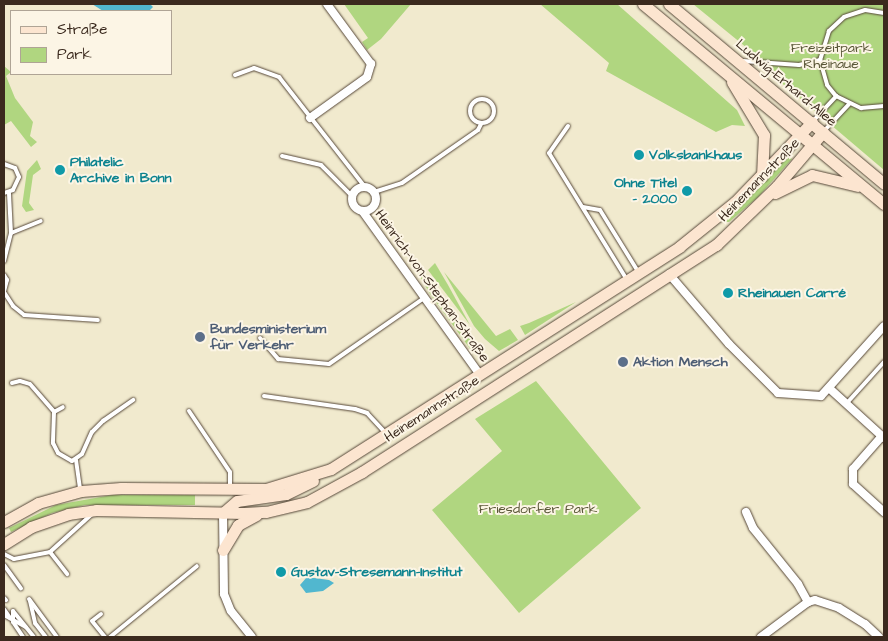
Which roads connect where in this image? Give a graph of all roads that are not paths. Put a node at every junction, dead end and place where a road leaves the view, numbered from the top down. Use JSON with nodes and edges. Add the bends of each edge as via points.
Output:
{"nodes":[{"id":1,"x":328,"y":4,"type":"edge"},
{"id":2,"x":643,"y":4,"type":"edge"},
{"id":3,"x":669,"y":4,"type":"edge"},
{"id":4,"x":884,"y":13,"type":"edge"},
{"id":5,"x":820,"y":60,"type":"junction"},
{"id":6,"x":736,"y":61,"type":"junction"},
{"id":7,"x":724,"y":71,"type":"junction"},
{"id":8,"x":235,"y":75,"type":"dead end"},
{"id":9,"x":836,"y":96,"type":"junction"},
{"id":10,"x":849,"y":104,"type":"junction"},
{"id":11,"x":884,"y":106,"type":"edge"},
{"id":12,"x":310,"y":118,"type":"junction"},
{"id":13,"x":812,"y":122,"type":"junction"},
{"id":14,"x":481,"y":124,"type":"junction"},
{"id":15,"x":568,"y":126,"type":"dead end"},
{"id":16,"x":823,"y":132,"type":"junction"},
{"id":17,"x":801,"y":135,"type":"junction"},
{"id":18,"x":812,"y":145,"type":"junction"},
{"id":19,"x":282,"y":156,"type":"dead end"},
{"id":20,"x":4,"y":164,"type":"edge"},
{"id":21,"x":762,"y":177,"type":"junction"},
{"id":22,"x":884,"y":184,"type":"edge"},
{"id":23,"x":365,"y":187,"type":"junction"},
{"id":24,"x":865,"y":189,"type":"junction"},
{"id":25,"x":374,"y":192,"type":"junction"},
{"id":26,"x":6,"y":193,"type":"edge"},
{"id":27,"x":352,"y":196,"type":"junction"},
{"id":28,"x":763,"y":201,"type":"junction"},
{"id":29,"x":884,"y":204,"type":"edge"},
{"id":30,"x":583,"y":207,"type":"junction"},
{"id":31,"x":363,"y":212,"type":"junction"},
{"id":32,"x":42,"y":221,"type":"dead end"},
{"id":33,"x":11,"y":233,"type":"junction"},
{"id":34,"x":660,"y":260,"type":"junction"},
{"id":35,"x":4,"y":261,"type":"edge"},
{"id":36,"x":640,"y":274,"type":"junction"},
{"id":37,"x":669,"y":274,"type":"junction"},
{"id":38,"x":4,"y":275,"type":"edge"},
{"id":39,"x":628,"y":282,"type":"junction"},
{"id":40,"x":4,"y":291,"type":"edge"},
{"id":41,"x":424,"y":298,"type":"junction"},
{"id":42,"x":98,"y":320,"type":"dead end"},
{"id":43,"x":884,"y":326,"type":"edge"},
{"id":44,"x":260,"y":338,"type":"dead end"},
{"id":45,"x":884,"y":362,"type":"edge"},
{"id":46,"x":480,"y":375,"type":"junction"},
{"id":47,"x":12,"y":383,"type":"dead end"},
{"id":48,"x":830,"y":388,"type":"junction"},
{"id":49,"x":490,"y":389,"type":"junction"},
{"id":50,"x":264,"y":396,"type":"dead end"},
{"id":51,"x":133,"y":400,"type":"dead end"},
{"id":52,"x":846,"y":404,"type":"junction"},
{"id":53,"x":64,"y":407,"type":"dead end"},
{"id":54,"x":189,"y":411,"type":"dead end"},
{"id":55,"x":54,"y":412,"type":"junction"},
{"id":56,"x":388,"y":435,"type":"junction"},
{"id":57,"x":883,"y":437,"type":"edge"},
{"id":58,"x":76,"y":460,"type":"junction"},
{"id":59,"x":332,"y":469,"type":"junction"},
{"id":60,"x":226,"y":489,"type":"junction"},
{"id":61,"x":81,"y":491,"type":"junction"},
{"id":62,"x":96,"y":510,"type":"junction"},
{"id":63,"x":266,"y":512,"type":"junction"},
{"id":64,"x":746,"y":512,"type":"dead end"},
{"id":65,"x":884,"y":512,"type":"edge"},
{"id":66,"x":223,"y":513,"type":"junction"},
{"id":67,"x":4,"y":522,"type":"edge"},
{"id":68,"x":4,"y":544,"type":"edge"},
{"id":69,"x":223,"y":550,"type":"junction"},
{"id":70,"x":50,"y":552,"type":"junction"},
{"id":71,"x":4,"y":554,"type":"edge"},
{"id":72,"x":4,"y":566,"type":"edge"},
{"id":73,"x":197,"y":566,"type":"dead end"},
{"id":74,"x":68,"y":574,"type":"dead end"},
{"id":75,"x":21,"y":588,"type":"dead end"},
{"id":76,"x":808,"y":602,"type":"junction"},
{"id":77,"x":4,"y":609,"type":"edge"},
{"id":78,"x":101,"y":614,"type":"dead end"},
{"id":79,"x":4,"y":615,"type":"edge"},
{"id":80,"x":13,"y":622,"type":"junction"},
{"id":81,"x":26,"y":627,"type":"junction"},
{"id":82,"x":23,"y":637,"type":"edge"},
{"id":83,"x":34,"y":637,"type":"edge"},
{"id":84,"x":46,"y":637,"type":"edge"},
{"id":85,"x":57,"y":637,"type":"edge"},
{"id":86,"x":105,"y":637,"type":"edge"},
{"id":87,"x":110,"y":637,"type":"edge"},
{"id":88,"x":252,"y":637,"type":"edge"},
{"id":89,"x":761,"y":637,"type":"edge"},
{"id":90,"x":879,"y":637,"type":"edge"}],
"edges":[{"from":1,"to":12,"type":"street","via":[[372,64],[367,76]]},
{"from":2,"to":7,"type":"main road"},
{"from":3,"to":6,"type":"main road","name":"Ludwig-Erhard-Allee"},
{"from":4,"to":5,"type":"lane","via":[[865,10],[839,20],[825,38]]},
{"from":5,"to":6,"type":"lane","via":[[799,66]]},
{"from":5,"to":9,"type":"lane","via":[[827,85]]},
{"from":6,"to":13,"type":"main road","name":"Ludwig-Erhard-Allee"},
{"from":7,"to":17,"type":"main road"},
{"from":7,"to":21,"type":"main road","via":[[764,135]]},
{"from":8,"to":12,"type":"lane","via":[[254,68],[279,77]]},
{"from":9,"to":10,"type":"lane"},
{"from":9,"to":13,"type":"lane"},
{"from":10,"to":11,"type":"lane","via":[[861,108]]},
{"from":10,"to":16,"type":"lane"},
{"from":12,"to":23,"type":"lane"},
{"from":13,"to":16,"type":"main road","name":"Ludwig-Erhard-Allee"},
{"from":13,"to":17,"type":"main road","name":"Heinemannstraße"},
{"from":14,"to":14,"type":"lane","via":[[471,118],[469,110],[473,102],[481,99],[489,101],[494,111],[492,119]]},
{"from":14,"to":25,"type":"lane","via":[[478,130],[402,183]]},
{"from":15,"to":30,"type":"lane","via":[[549,153]]},
{"from":16,"to":18,"type":"main road","name":"Heinemannstraße"},
{"from":16,"to":22,"type":"main road","name":"Ludwig-Erhard-Allee"},
{"from":17,"to":18,"type":"main road"},
{"from":17,"to":21,"type":"main road","name":"Heinemannstraße"},
{"from":18,"to":24,"type":"main road"},
{"from":18,"to":28,"type":"main road","name":"Heinemannstraße"},
{"from":19,"to":27,"type":"lane","via":[[321,165]]},
{"from":20,"to":26,"type":"lane","via":[[15,168],[19,177],[17,187]]},
{"from":21,"to":34,"type":"main road","name":"Heinemannstraße","via":[[723,213]]},
{"from":23,"to":25,"type":"street","name":"Heinrich-von-Stephan-Straße"},
{"from":23,"to":27,"type":"street","via":[[356,189]]},
{"from":24,"to":28,"type":"main road","via":[[812,175]]},
{"from":24,"to":29,"type":"main road"},
{"from":25,"to":31,"type":"street","name":"Heinrich-von-Stephan-Straße","via":[[375,204]]},
{"from":26,"to":33,"type":"lane"},
{"from":27,"to":31,"type":"street","name":"Heinrich-von-Stephan-Straße","via":[[352,205]]},
{"from":28,"to":37,"type":"main road","name":"Heinemannstraße","via":[[716,245]]},
{"from":30,"to":36,"type":"lane","via":[[600,210]]},
{"from":30,"to":39,"type":"lane"},
{"from":31,"to":41,"type":"street","name":"Heinrich-von-Stephan-Straße"},
{"from":32,"to":33,"type":"lane"},
{"from":33,"to":35,"type":"lane"},
{"from":34,"to":36,"type":"main road","name":"Heinemannstraße"},
{"from":34,"to":37,"type":"main road"},
{"from":36,"to":39,"type":"main road","name":"Heinemannstraße"},
{"from":37,"to":48,"type":"street","via":[[771,389],[778,393],[821,396]]},
{"from":37,"to":49,"type":"main road","name":"Heinemannstraße"},
{"from":38,"to":40,"type":"lane","via":[[7,280]]},
{"from":39,"to":46,"type":"main road","name":"Heinemannstraße"},
{"from":40,"to":42,"type":"lane","via":[[24,315]]},
{"from":41,"to":44,"type":"lane","via":[[329,364],[278,359]]},
{"from":41,"to":46,"type":"street","name":"Heinrich-von-Stephan-Straße"},
{"from":43,"to":48,"type":"street"},
{"from":45,"to":52,"type":"lane"},
{"from":46,"to":49,"type":"main road"},
{"from":46,"to":56,"type":"main road","name":"Heinemannstraße"},
{"from":47,"to":55,"type":"lane","via":[[30,384]]},
{"from":48,"to":52,"type":"street"},
{"from":49,"to":63,"type":"main road","name":"Heinemannstraße","via":[[338,486],[307,502]]},
{"from":50,"to":56,"type":"lane","via":[[355,409],[367,413]]},
{"from":51,"to":58,"type":"lane","via":[[103,421]]},
{"from":52,"to":57,"type":"street"},
{"from":53,"to":55,"type":"lane"},
{"from":54,"to":60,"type":"lane","via":[[230,472]]},
{"from":55,"to":58,"type":"lane","via":[[53,443],[65,458]]},
{"from":56,"to":59,"type":"main road","name":"Heinemannstraße"},
{"from":57,"to":65,"type":"street","via":[[854,469],[853,484]]},
{"from":58,"to":61,"type":"lane"},
{"from":59,"to":60,"type":"main road","name":"Heinemannstraße","via":[[284,486]]},
{"from":59,"to":66,"type":"main road","via":[[302,489],[237,501]]},
{"from":60,"to":61,"type":"main road","name":"Heinemannstraße"},
{"from":60,"to":66,"type":"main road"},
{"from":61,"to":67,"type":"main road","name":"Heinemannstraße","via":[[38,503]]},
{"from":62,"to":66,"type":"main road","name":"Heinemannstraße"},
{"from":62,"to":68,"type":"main road","name":"Heinemannstraße","via":[[68,514],[31,527]]},
{"from":62,"to":70,"type":"lane"},
{"from":63,"to":66,"type":"main road","name":"Heinemannstraße"},
{"from":63,"to":69,"type":"main road","via":[[238,525]]},
{"from":64,"to":76,"type":"street","via":[[753,528],[798,584]]},
{"from":66,"to":69,"type":"street"},
{"from":69,"to":88,"type":"street","via":[[224,594],[231,611]]},
{"from":70,"to":71,"type":"lane","via":[[14,559]]},
{"from":70,"to":74,"type":"lane"},
{"from":72,"to":75,"type":"lane"},
{"from":73,"to":87,"type":"lane"},
{"from":76,"to":89,"type":"street"},
{"from":76,"to":90,"type":"street","via":[[824,602],[839,608]]},
{"from":77,"to":80,"type":"lane"},
{"from":78,"to":86,"type":"lane","via":[[92,621]]},
{"from":79,"to":80,"type":"lane"},
{"from":80,"to":81,"type":"lane"},
{"from":80,"to":81,"type":"lane","via":[[14,611]]},
{"from":80,"to":82,"type":"lane"},
{"from":81,"to":83,"type":"lane"},
{"from":84,"to":85,"type":"lane","via":[[30,613],[29,599]]}]}
